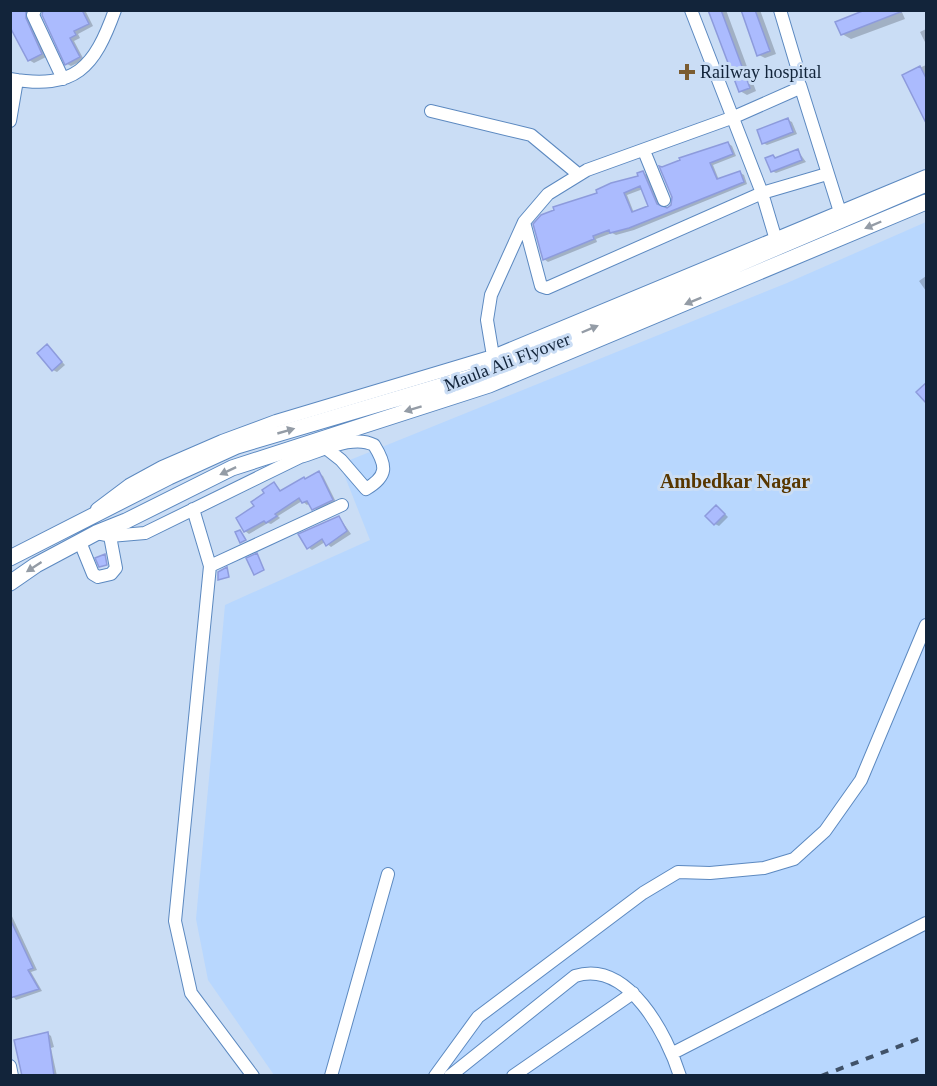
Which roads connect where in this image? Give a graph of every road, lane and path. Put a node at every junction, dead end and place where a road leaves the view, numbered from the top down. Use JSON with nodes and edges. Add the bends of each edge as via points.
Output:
{"nodes":[{"id":1,"x":35,"y":10,"type":"edge"},
{"id":2,"x":115,"y":10,"type":"edge"},
{"id":3,"x":691,"y":10,"type":"edge"},
{"id":4,"x":780,"y":10,"type":"edge"},
{"id":5,"x":14,"y":79,"type":"edge"},
{"id":6,"x":63,"y":79,"type":"junction"},
{"id":7,"x":800,"y":85,"type":"junction"},
{"id":8,"x":431,"y":111,"type":"dead end"},
{"id":9,"x":734,"y":117,"type":"junction"},
{"id":10,"x":10,"y":121,"type":"edge"},
{"id":11,"x":644,"y":151,"type":"junction"},
{"id":12,"x":578,"y":174,"type":"junction"},
{"id":13,"x":827,"y":174,"type":"junction"},
{"id":14,"x":927,"y":176,"type":"edge"},
{"id":15,"x":927,"y":184,"type":"edge"},
{"id":16,"x":762,"y":193,"type":"junction"},
{"id":17,"x":664,"y":200,"type":"dead end"},
{"id":18,"x":927,"y":202,"type":"edge"},
{"id":19,"x":840,"y":212,"type":"junction"},
{"id":20,"x":524,"y":222,"type":"junction"},
{"id":21,"x":776,"y":240,"type":"junction"},
{"id":22,"x":493,"y":356,"type":"junction"},
{"id":23,"x":327,"y":449,"type":"junction"},
{"id":24,"x":342,"y":505,"type":"dead end"},
{"id":25,"x":193,"y":509,"type":"junction"},
{"id":26,"x":82,"y":521,"type":"junction"},
{"id":27,"x":103,"y":534,"type":"junction"},
{"id":28,"x":50,"y":537,"type":"junction"},
{"id":29,"x":80,"y":542,"type":"junction"},
{"id":30,"x":60,"y":553,"type":"junction"},
{"id":31,"x":10,"y":558,"type":"edge"},
{"id":32,"x":210,"y":566,"type":"junction"},
{"id":33,"x":10,"y":583,"type":"edge"},
{"id":34,"x":927,"y":625,"type":"edge"},
{"id":35,"x":387,"y":874,"type":"dead end"},
{"id":36,"x":927,"y":923,"type":"edge"},
{"id":37,"x":633,"y":993,"type":"junction"},
{"id":38,"x":673,"y":1053,"type":"junction"},
{"id":39,"x":10,"y":1066,"type":"edge"},
{"id":40,"x":12,"y":1076,"type":"edge"},
{"id":41,"x":253,"y":1076,"type":"edge"},
{"id":42,"x":331,"y":1076,"type":"edge"},
{"id":43,"x":435,"y":1076,"type":"edge"},
{"id":44,"x":450,"y":1076,"type":"edge"},
{"id":45,"x":513,"y":1076,"type":"edge"},
{"id":46,"x":680,"y":1076,"type":"edge"}],
"edges":[{"from":1,"to":6,"type":"street","via":[[33,15]]},
{"from":2,"to":6,"type":"street","via":[[92,61]]},
{"from":3,"to":9,"type":"street"},
{"from":4,"to":7,"type":"street"},
{"from":5,"to":6,"type":"street"},
{"from":5,"to":10,"type":"street"},
{"from":7,"to":9,"type":"street"},
{"from":7,"to":13,"type":"street"},
{"from":8,"to":12,"type":"street","via":[[531,135]]},
{"from":9,"to":11,"type":"street"},
{"from":9,"to":16,"type":"street"},
{"from":11,"to":12,"type":"street"},
{"from":11,"to":17,"type":"street"},
{"from":12,"to":20,"type":"street","via":[[548,194]]},
{"from":13,"to":16,"type":"street"},
{"from":13,"to":19,"type":"street"},
{"from":14,"to":19,"type":"street"},
{"from":26,"to":15,"type":"main road","name":"Maula Ali Flyover","one_way":true,"via":[[237,446],[484,373]]},
{"from":16,"to":20,"type":"street","via":[[547,288],[542,286]]},
{"from":16,"to":21,"type":"street"},
{"from":18,"to":27,"type":"main road","name":"Maula Ali Flyover","one_way":true,"via":[[489,385],[232,468]]},
{"from":19,"to":21,"type":"street"},
{"from":20,"to":22,"type":"street","via":[[502,265],[487,310]]},
{"from":21,"to":22,"type":"street"},
{"from":22,"to":26,"type":"street","via":[[276,420],[222,441],[145,476]]},
{"from":23,"to":23,"type":"street","via":[[357,441],[374,445],[384,464],[379,482],[366,489]]},
{"from":23,"to":25,"type":"street","via":[[300,457]]},
{"from":24,"to":32,"type":"street"},
{"from":25,"to":27,"type":"street","via":[[145,533]]},
{"from":25,"to":32,"type":"street"},
{"from":26,"to":28,"type":"main road","name":"Maula Ali Flyover"},
{"from":27,"to":29,"type":"main road","name":"Maula Ali Flyover"},
{"from":27,"to":29,"type":"street","via":[[116,568],[111,574],[98,577],[93,573]]},
{"from":28,"to":30,"type":"main road"},
{"from":28,"to":31,"type":"main road","name":"Maula Ali Flyover"},
{"from":29,"to":30,"type":"main road","name":"Maula Ali Flyover"},
{"from":30,"to":33,"type":"main road","name":"Maula Ali Flyover","one_way":true},
{"from":32,"to":41,"type":"street","via":[[175,921],[191,993]]},
{"from":34,"to":43,"type":"street","via":[[861,780],[825,831],[794,859],[764,868],[678,872],[642,893],[478,1017]]},
{"from":35,"to":42,"type":"street"},
{"from":36,"to":38,"type":"street"},
{"from":37,"to":38,"type":"street"},
{"from":37,"to":44,"type":"street","via":[[603,974],[575,976]]},
{"from":37,"to":45,"type":"street"},
{"from":38,"to":46,"type":"street"},
{"from":39,"to":40,"type":"street"}]}
